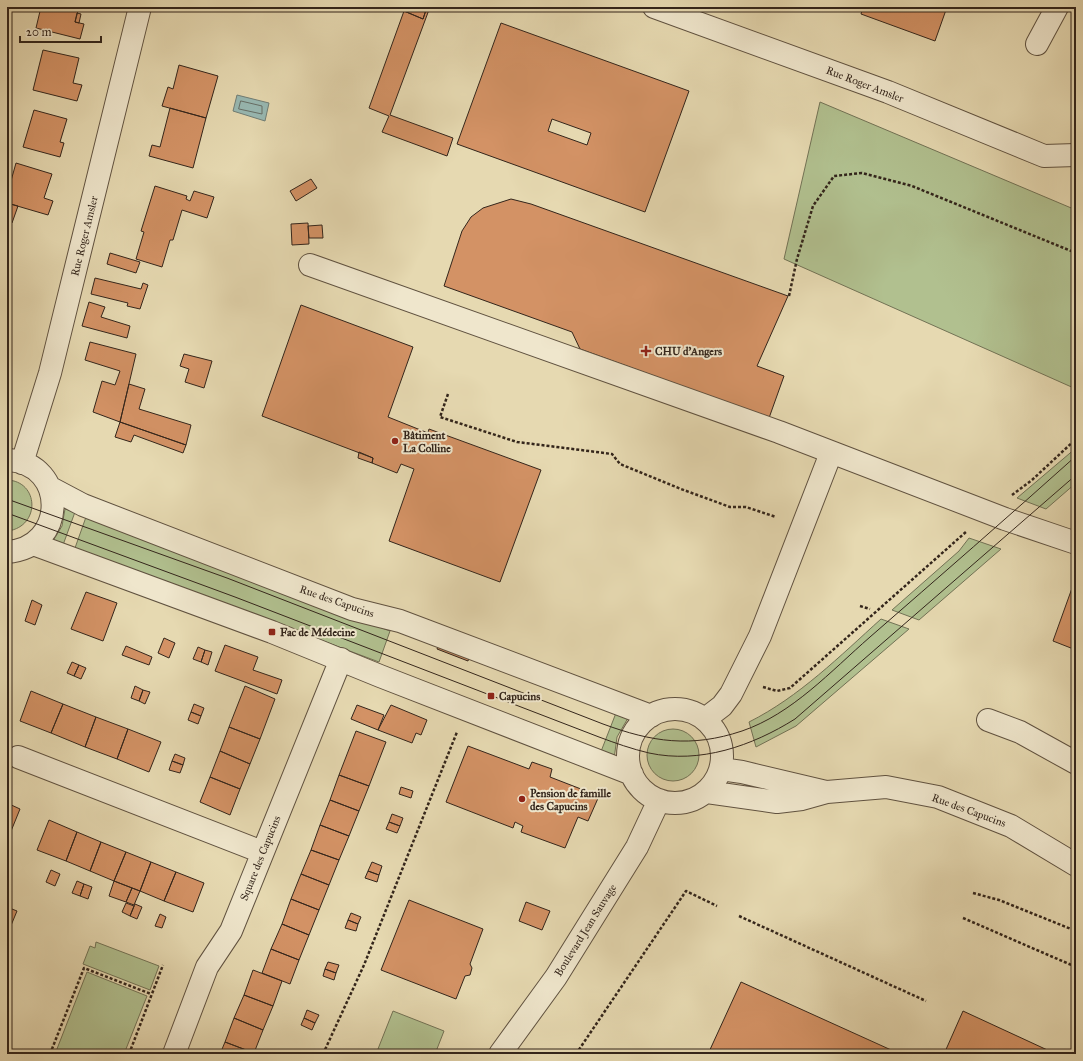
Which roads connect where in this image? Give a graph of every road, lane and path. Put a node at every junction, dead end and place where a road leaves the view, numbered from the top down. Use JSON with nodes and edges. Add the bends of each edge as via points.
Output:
{"nodes":[{"id":1,"x":140,"y":7,"type":"edge"},
{"id":2,"x":654,"y":7,"type":"edge"},
{"id":3,"x":1057,"y":7,"type":"edge"},
{"id":4,"x":1037,"y":44,"type":"dead end"},
{"id":5,"x":1076,"y":155,"type":"edge"},
{"id":6,"x":1076,"y":253,"type":"edge"},
{"id":7,"x":310,"y":265,"type":"dead end"},
{"id":8,"x":789,"y":296,"type":"dead end"},
{"id":9,"x":448,"y":394,"type":"dead end"},
{"id":10,"x":1076,"y":439,"type":"edge"},
{"id":11,"x":832,"y":452,"type":"junction"},
{"id":12,"x":14,"y":461,"type":"edge"},
{"id":13,"x":49,"y":487,"type":"junction"},
{"id":14,"x":989,"y":512,"type":"junction"},
{"id":15,"x":776,"y":517,"type":"dead end"},
{"id":16,"x":1076,"y":543,"type":"edge"},
{"id":17,"x":33,"y":544,"type":"junction"},
{"id":18,"x":7,"y":552,"type":"edge"},
{"id":19,"x":860,"y":606,"type":"dead end"},
{"id":20,"x":870,"y":609,"type":"dead end"},
{"id":21,"x":341,"y":659,"type":"junction"},
{"id":22,"x":739,"y":680,"type":"junction"},
{"id":23,"x":651,"y":716,"type":"junction"},
{"id":24,"x":705,"y":719,"type":"junction"},
{"id":25,"x":988,"y":720,"type":"dead end"},
{"id":26,"x":459,"y":729,"type":"dead end"},
{"id":27,"x":18,"y":757,"type":"dead end"},
{"id":28,"x":1076,"y":763,"type":"edge"},
{"id":29,"x":721,"y":769,"type":"junction"},
{"id":30,"x":632,"y":774,"type":"junction"},
{"id":31,"x":707,"y":792,"type":"junction"},
{"id":32,"x":827,"y":792,"type":"junction"},
{"id":33,"x":659,"y":800,"type":"junction"},
{"id":34,"x":262,"y":852,"type":"junction"},
{"id":35,"x":1076,"y":865,"type":"edge"},
{"id":36,"x":973,"y":893,"type":"dead end"},
{"id":37,"x":717,"y":906,"type":"dead end"},
{"id":38,"x":739,"y":916,"type":"dead end"},
{"id":39,"x":963,"y":918,"type":"dead end"},
{"id":40,"x":1076,"y":931,"type":"edge"},
{"id":41,"x":163,"y":965,"type":"dead end"},
{"id":42,"x":1076,"y":967,"type":"edge"},
{"id":43,"x":151,"y":994,"type":"junction"},
{"id":44,"x":926,"y":1001,"type":"dead end"},
{"id":45,"x":50,"y":1054,"type":"edge"},
{"id":46,"x":128,"y":1054,"type":"edge"},
{"id":47,"x":174,"y":1054,"type":"edge"},
{"id":48,"x":322,"y":1054,"type":"edge"},
{"id":49,"x":500,"y":1054,"type":"edge"},
{"id":50,"x":576,"y":1054,"type":"edge"}],
"edges":[{"from":1,"to":12,"type":"street","name":"Rue Roger Amsler","via":[[52,365]]},
{"from":2,"to":5,"type":"street","name":"Rue Roger Amsler","via":[[888,92],[1044,156]]},
{"from":3,"to":4,"type":"street"},
{"from":6,"to":8,"type":"path","via":[[912,186],[862,173],[834,176],[813,206],[796,260]]},
{"from":7,"to":11,"type":"street"},
{"from":9,"to":15,"type":"path","via":[[440,417],[517,442],[612,454],[620,464],[695,494],[730,507],[746,507]]},
{"from":10,"to":14,"type":"path","via":[[1032,480]]},
{"from":11,"to":14,"type":"street"},
{"from":11,"to":22,"type":"street","via":[[760,636]]},
{"from":12,"to":13,"type":"street","name":"Rue des Capucins","via":[[40,474]]},
{"from":13,"to":17,"type":"street","name":"Rue des Capucins","via":[[53,503],[51,519],[45,532]]},
{"from":13,"to":23,"type":"street","name":"Rue des Capucins","via":[[83,504],[319,597],[352,609],[400,620]]},
{"from":14,"to":16,"type":"street"},
{"from":14,"to":22,"type":"path","via":[[790,688],[777,691]]},
{"from":17,"to":18,"type":"street","name":"Rue des Capucins"},
{"from":17,"to":21,"type":"street"},
{"from":19,"to":20,"type":"path"},
{"from":21,"to":30,"type":"street"},
{"from":21,"to":34,"type":"street","name":"Square des Capucins"},
{"from":22,"to":24,"type":"street","via":[[722,706]]},
{"from":23,"to":24,"type":"street","via":[[661,711],[679,709],[690,711]]},
{"from":23,"to":30,"type":"street","via":[[636,730],[632,739],[628,754]]},
{"from":24,"to":29,"type":"street","via":[[717,733],[721,743]]},
{"from":25,"to":28,"type":"street","via":[[1020,732]]},
{"from":26,"to":48,"type":"path","via":[[364,965]]},
{"from":27,"to":34,"type":"street"},
{"from":29,"to":31,"type":"street"},
{"from":29,"to":32,"type":"street","name":"Rue des Capucins"},
{"from":30,"to":33,"type":"street","via":[[643,790]]},
{"from":31,"to":32,"type":"street","name":"Rue des Capucins","via":[[778,802]]},
{"from":31,"to":33,"type":"street","via":[[687,802],[670,803]]},
{"from":32,"to":35,"type":"street","name":"Rue des Capucins","via":[[886,787],[938,798],[1011,826]]},
{"from":33,"to":49,"type":"street","name":"Boulevard Jean Sauvage","via":[[637,847],[556,977]]},
{"from":34,"to":47,"type":"street","name":"Square des Capucins","via":[[231,931],[207,967]]},
{"from":36,"to":40,"type":"path","via":[[999,900]]},
{"from":37,"to":50,"type":"path","via":[[686,891]]},
{"from":38,"to":44,"type":"path"},
{"from":39,"to":42,"type":"path"},
{"from":41,"to":43,"type":"path"},
{"from":43,"to":45,"type":"path","via":[[84,968]]},
{"from":43,"to":46,"type":"path"}]}
